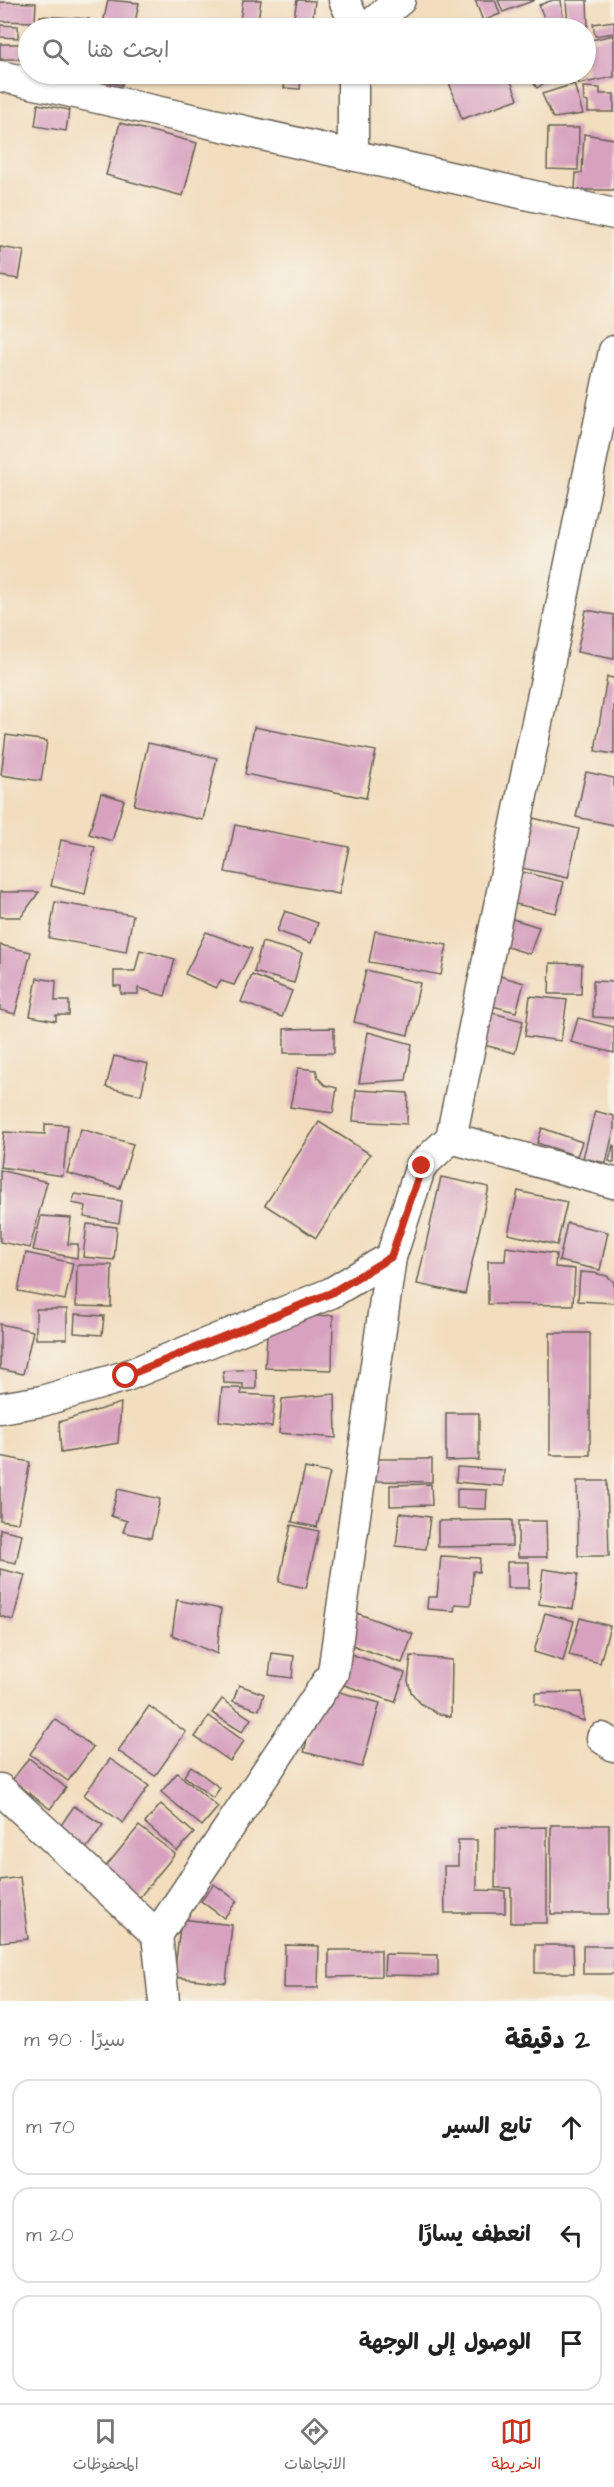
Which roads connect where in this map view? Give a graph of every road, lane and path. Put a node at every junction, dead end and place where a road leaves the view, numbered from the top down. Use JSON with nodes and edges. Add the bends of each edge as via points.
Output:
{"nodes":[{"id":1,"x":344,"y":0,"type":"edge"},
{"id":2,"x":400,"y":0,"type":"edge"},
{"id":3,"x":352,"y":18,"type":"edge"},
{"id":4,"x":379,"y":18,"type":"edge"},
{"id":5,"x":0,"y":76,"type":"edge"},
{"id":6,"x":18,"y":80,"type":"edge"},
{"id":7,"x":36,"y":84,"type":"edge"},
{"id":8,"x":353,"y":84,"type":"edge"},
{"id":9,"x":353,"y":155,"type":"junction"},
{"id":10,"x":614,"y":214,"type":"edge"},
{"id":11,"x":614,"y":351,"type":"edge"},
{"id":12,"x":451,"y":1138,"type":"junction"},
{"id":13,"x":614,"y":1183,"type":"edge"},
{"id":14,"x":391,"y":1257,"type":"junction"},
{"id":15,"x":0,"y":1408,"type":"edge"},
{"id":16,"x":0,"y":1789,"type":"edge"},
{"id":17,"x":157,"y":1935,"type":"junction"},
{"id":18,"x":164,"y":2001,"type":"edge"}],
"edges":[{"from":1,"to":3,"type":"street"},
{"from":2,"to":4,"type":"street"},
{"from":5,"to":6,"type":"street"},
{"from":7,"to":9,"type":"street"},
{"from":8,"to":9,"type":"street"},
{"from":9,"to":10,"type":"street"},
{"from":11,"to":12,"type":"street"},
{"from":12,"to":13,"type":"street"},
{"from":12,"to":14,"type":"street","via":[[422,1166]]},
{"from":14,"to":15,"type":"street","via":[[331,1293],[137,1371],[42,1401]]},
{"from":14,"to":17,"type":"street","via":[[333,1673]]},
{"from":16,"to":17,"type":"street"},
{"from":17,"to":18,"type":"street"}]}
